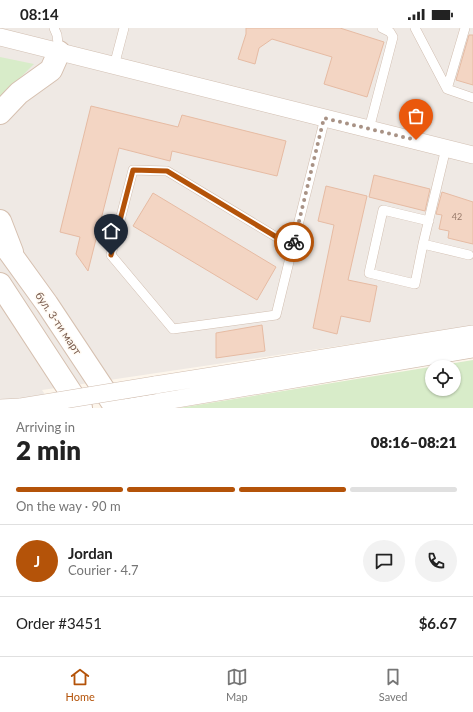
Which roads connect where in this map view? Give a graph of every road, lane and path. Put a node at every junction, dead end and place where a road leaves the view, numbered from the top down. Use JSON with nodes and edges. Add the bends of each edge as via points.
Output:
{"nodes":[{"id":1,"x":54,"y":28,"type":"edge"},
{"id":2,"x":124,"y":28,"type":"edge"},
{"id":3,"x":382,"y":28,"type":"edge"},
{"id":4,"x":415,"y":28,"type":"edge"},
{"id":5,"x":466,"y":28,"type":"edge"},
{"id":6,"x":0,"y":37,"type":"edge"},
{"id":7,"x":59,"y":52,"type":"junction"},
{"id":8,"x":114,"y":66,"type":"junction"},
{"id":9,"x":447,"y":89,"type":"junction"},
{"id":10,"x":473,"y":98,"type":"edge"},
{"id":11,"x":0,"y":113,"type":"edge"},
{"id":12,"x":324,"y":118,"type":"junction"},
{"id":13,"x":369,"y":129,"type":"junction"},
{"id":14,"x":446,"y":148,"type":"junction"},
{"id":15,"x":473,"y":155,"type":"edge"},
{"id":16,"x":0,"y":220,"type":"edge"},
{"id":17,"x":429,"y":221,"type":"junction"},
{"id":18,"x":423,"y":244,"type":"junction"},
{"id":19,"x":6,"y":247,"type":"edge"},
{"id":20,"x":293,"y":247,"type":"junction"},
{"id":21,"x":469,"y":255,"type":"dead end"},
{"id":22,"x":0,"y":284,"type":"edge"},
{"id":23,"x":473,"y":334,"type":"edge"},
{"id":24,"x":473,"y":349,"type":"edge"},
{"id":25,"x":21,"y":407,"type":"edge"},
{"id":26,"x":0,"y":408,"type":"edge"},
{"id":27,"x":81,"y":408,"type":"edge"},
{"id":28,"x":116,"y":408,"type":"edge"},
{"id":29,"x":124,"y":408,"type":"edge"}],
"edges":[{"from":1,"to":7,"type":"lane","via":[[58,35]]},
{"from":2,"to":8,"type":"lane"},
{"from":3,"to":13,"type":"lane","via":[[393,37]]},
{"from":4,"to":9,"type":"lane"},
{"from":5,"to":9,"type":"lane"},
{"from":6,"to":7,"type":"street"},
{"from":7,"to":8,"type":"street"},
{"from":7,"to":11,"type":"main road","via":[[51,70],[19,93]]},
{"from":8,"to":12,"type":"street"},
{"from":9,"to":10,"type":"lane"},
{"from":12,"to":13,"type":"street"},
{"from":12,"to":20,"type":"lane"},
{"from":13,"to":14,"type":"street"},
{"from":14,"to":15,"type":"street"},
{"from":14,"to":17,"type":"lane"},
{"from":16,"to":19,"type":"main road","name":"бул. 3-ти март"},
{"from":17,"to":18,"type":"lane"},
{"from":17,"to":18,"type":"lane","via":[[383,210],[369,273],[415,284]]},
{"from":18,"to":21,"type":"lane"},
{"from":19,"to":28,"type":"main road","name":"бул. 3-ти март"},
{"from":20,"to":20,"type":"lane","via":[[167,171],[133,170],[111,255],[173,329],[276,315]]},
{"from":22,"to":27,"type":"main road"},
{"from":23,"to":25,"type":"street","bridge":true},
{"from":24,"to":29,"type":"street"},
{"from":25,"to":26,"type":"street"}]}
